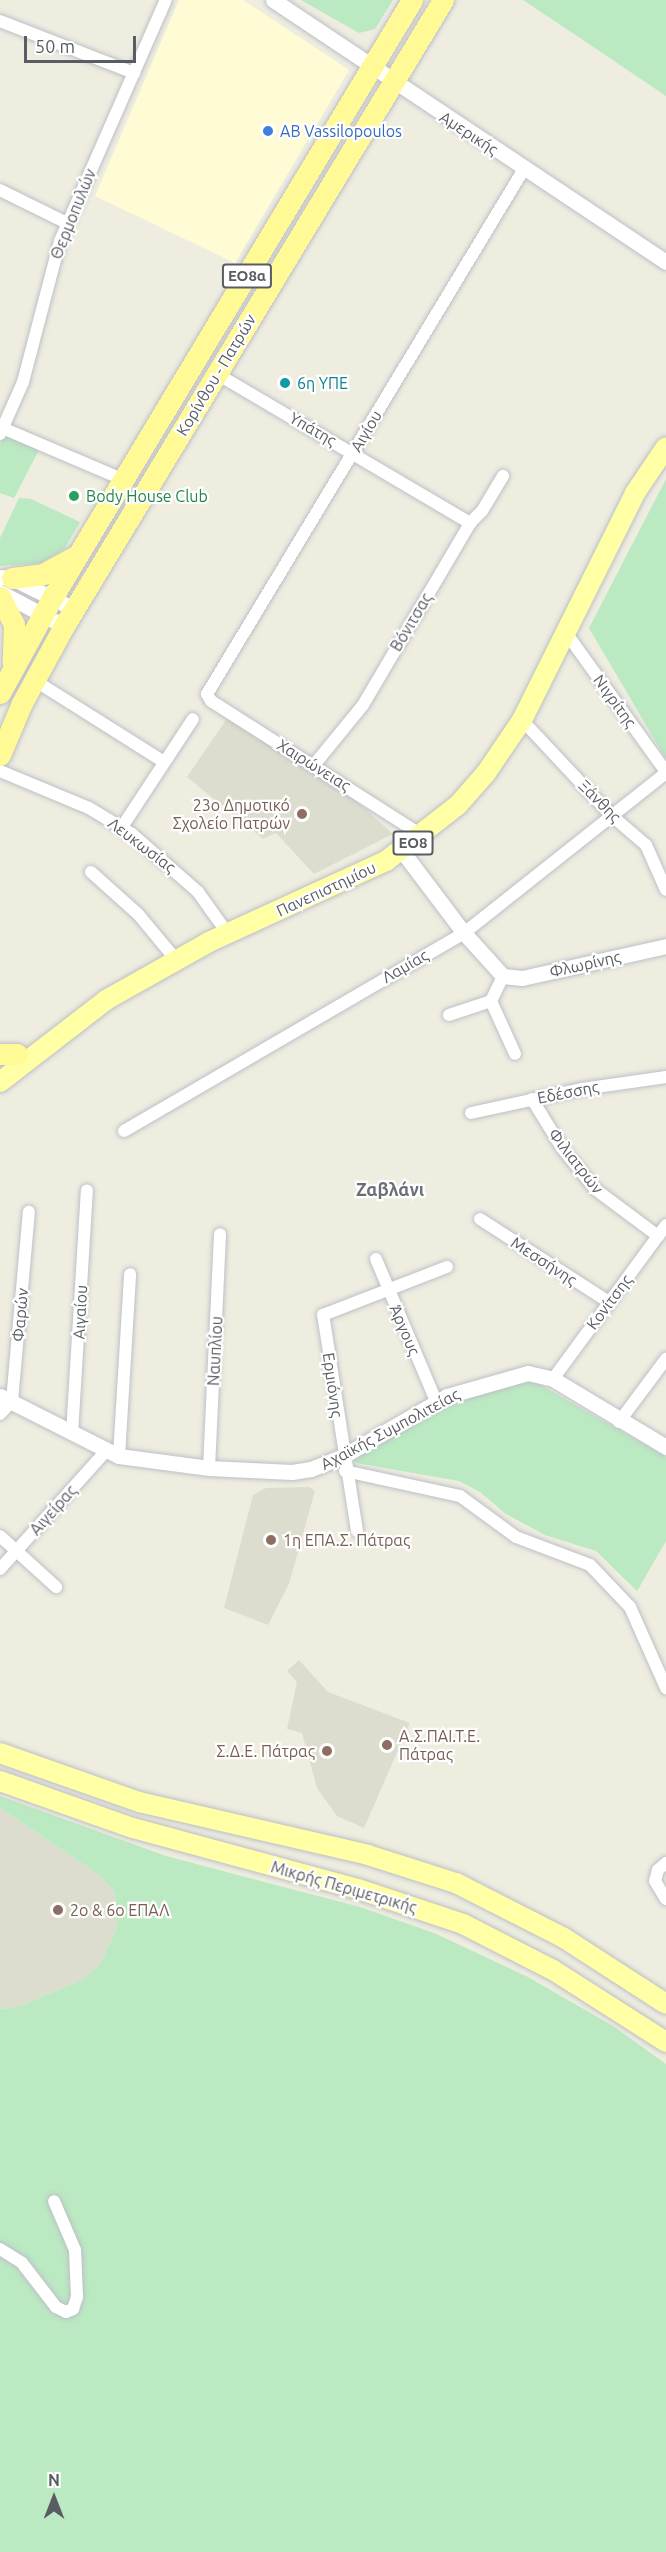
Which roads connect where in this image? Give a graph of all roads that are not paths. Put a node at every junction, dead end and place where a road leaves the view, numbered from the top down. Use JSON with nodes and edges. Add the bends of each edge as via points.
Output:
{"nodes":[{"id":1,"x":166,"y":0,"type":"edge"},
{"id":2,"x":273,"y":0,"type":"edge"},
{"id":3,"x":412,"y":0,"type":"edge"},
{"id":4,"x":443,"y":0,"type":"edge"},
{"id":5,"x":0,"y":21,"type":"edge"},
{"id":6,"x":371,"y":68,"type":"junction"},
{"id":7,"x":134,"y":73,"type":"junction"},
{"id":8,"x":393,"y":83,"type":"junction"},
{"id":9,"x":524,"y":169,"type":"junction"},
{"id":10,"x":0,"y":190,"type":"edge"},
{"id":11,"x":67,"y":223,"type":"junction"},
{"id":12,"x":666,"y":262,"type":"edge"},
{"id":13,"x":217,"y":374,"type":"junction"},
{"id":14,"x":1,"y":430,"type":"edge"},
{"id":15,"x":666,"y":447,"type":"edge"},
{"id":16,"x":353,"y":452,"type":"junction"},
{"id":17,"x":503,"y":476,"type":"dead end"},
{"id":18,"x":124,"y":480,"type":"junction"},
{"id":19,"x":470,"y":523,"type":"junction"},
{"id":20,"x":81,"y":552,"type":"junction"},
{"id":21,"x":3,"y":586,"type":"edge"},
{"id":22,"x":47,"y":606,"type":"junction"},
{"id":23,"x":69,"y":617,"type":"junction"},
{"id":24,"x":564,"y":630,"type":"junction"},
{"id":25,"x":12,"y":669,"type":"junction"},
{"id":26,"x":34,"y":680,"type":"junction"},
{"id":27,"x":0,"y":693,"type":"edge"},
{"id":28,"x":207,"y":694,"type":"joint"},
{"id":29,"x":193,"y":719,"type":"dead end"},
{"id":30,"x":522,"y":720,"type":"junction"},
{"id":31,"x":0,"y":755,"type":"edge"},
{"id":32,"x":164,"y":762,"type":"junction"},
{"id":33,"x":314,"y":765,"type":"junction"},
{"id":34,"x":0,"y":771,"type":"edge"},
{"id":35,"x":666,"y":773,"type":"edge"},
{"id":36,"x":611,"y":815,"type":"junction"},
{"id":37,"x":122,"y":827,"type":"junction"},
{"id":38,"x":423,"y":836,"type":"junction"},
{"id":39,"x":402,"y":851,"type":"junction"},
{"id":40,"x":91,"y":872,"type":"dead end"},
{"id":41,"x":666,"y":890,"type":"edge"},
{"id":42,"x":464,"y":933,"type":"junction"},
{"id":43,"x":228,"y":934,"type":"junction"},
{"id":44,"x":666,"y":946,"type":"edge"},
{"id":45,"x":177,"y":961,"type":"junction"},
{"id":46,"x":503,"y":976,"type":"junction"},
{"id":47,"x":491,"y":1001,"type":"junction"},
{"id":48,"x":449,"y":1015,"type":"dead end"},
{"id":49,"x":46,"y":1044,"type":"junction"},
{"id":50,"x":515,"y":1054,"type":"dead end"},
{"id":51,"x":6,"y":1057,"type":"edge"},
{"id":52,"x":666,"y":1077,"type":"edge"},
{"id":53,"x":0,"y":1082,"type":"edge"},
{"id":54,"x":532,"y":1099,"type":"junction"},
{"id":55,"x":471,"y":1113,"type":"dead end"},
{"id":56,"x":124,"y":1131,"type":"dead end"},
{"id":57,"x":87,"y":1190,"type":"dead end"},
{"id":58,"x":29,"y":1212,"type":"dead end"},
{"id":59,"x":480,"y":1219,"type":"dead end"},
{"id":60,"x":666,"y":1225,"type":"edge"},
{"id":61,"x":220,"y":1234,"type":"dead end"},
{"id":62,"x":658,"y":1236,"type":"junction"},
{"id":63,"x":376,"y":1259,"type":"dead end"},
{"id":64,"x":447,"y":1266,"type":"dead end"},
{"id":65,"x":130,"y":1274,"type":"dead end"},
{"id":66,"x":388,"y":1291,"type":"junction"},
{"id":67,"x":609,"y":1302,"type":"junction"},
{"id":68,"x":666,"y":1359,"type":"edge"},
{"id":69,"x":553,"y":1379,"type":"junction"},
{"id":70,"x":6,"y":1399,"type":"edge"},
{"id":71,"x":436,"y":1401,"type":"junction"},
{"id":72,"x":0,"y":1414,"type":"edge"},
{"id":73,"x":619,"y":1422,"type":"junction"},
{"id":74,"x":72,"y":1434,"type":"junction"},
{"id":75,"x":666,"y":1447,"type":"edge"},
{"id":76,"x":112,"y":1454,"type":"junction"},
{"id":77,"x":344,"y":1463,"type":"junction"},
{"id":78,"x":209,"y":1468,"type":"junction"},
{"id":79,"x":357,"y":1531,"type":"dead end"},
{"id":80,"x":0,"y":1536,"type":"edge"},
{"id":81,"x":16,"y":1551,"type":"junction"},
{"id":82,"x":0,"y":1569,"type":"edge"},
{"id":83,"x":56,"y":1587,"type":"dead end"},
{"id":84,"x":653,"y":1656,"type":"junction"},
{"id":85,"x":666,"y":1665,"type":"edge"},
{"id":86,"x":666,"y":1688,"type":"edge"},
{"id":87,"x":0,"y":1753,"type":"edge"},
{"id":88,"x":0,"y":1781,"type":"edge"},
{"id":89,"x":666,"y":1863,"type":"edge"},
{"id":90,"x":666,"y":1899,"type":"edge"},
{"id":91,"x":666,"y":2004,"type":"edge"},
{"id":92,"x":666,"y":2042,"type":"edge"},
{"id":93,"x":54,"y":2201,"type":"dead end"},
{"id":94,"x":0,"y":2249,"type":"edge"}],
"edges":[{"from":1,"to":7,"type":"street","name":"Θερμοπυλών"},
{"from":2,"to":6,"type":"street","name":"Αμερικής"},
{"from":3,"to":6,"type":"highway","name":"Κορίνθου - Πατρών","number":"ΕΟ8α"},
{"from":4,"to":8,"type":"highway","name":"Κορίνθου - Πατρών","number":"ΕΟ8α"},
{"from":5,"to":7,"type":"street"},
{"from":6,"to":8,"type":"street","name":"Αμερικής"},
{"from":6,"to":18,"type":"highway","name":"Κορίνθου - Πατρών","number":"ΕΟ8α"},
{"from":7,"to":11,"type":"street","name":"Θερμοπυλών"},
{"from":8,"to":9,"type":"street","name":"Αμερικής"},
{"from":8,"to":13,"type":"highway","name":"Κορίνθου - Πατρών","number":"ΕΟ8α"},
{"from":9,"to":12,"type":"street","name":"Αμερικής"},
{"from":9,"to":16,"type":"street","name":"Αιγίου"},
{"from":10,"to":11,"type":"street"},
{"from":11,"to":14,"type":"street","name":"Θερμοπυλών","via":[[47,279],[23,382]]},
{"from":13,"to":16,"type":"street","name":"Υπάτης"},
{"from":13,"to":23,"type":"highway","name":"Κορίνθου - Πατρών","number":"ΕΟ8α"},
{"from":14,"to":18,"type":"street"},
{"from":15,"to":24,"type":"main road","name":"Πανεπιστημίου","number":"ΕΟ8","via":[[635,493]]},
{"from":16,"to":19,"type":"street","name":"Υπάτης"},
{"from":16,"to":28,"type":"street","name":"Αιγίου"},
{"from":17,"to":19,"type":"street","name":"Βόνιτσας"},
{"from":18,"to":20,"type":"highway","name":"Κορίνθου - Πατρών","number":"ΕΟ8α"},
{"from":19,"to":33,"type":"street","name":"Βόνιτσας","via":[[363,705]]},
{"from":20,"to":21,"type":"highway","via":[[43,574]]},
{"from":20,"to":22,"type":"highway","name":"Κορίνθου - Πατρών","number":"ΕΟ8α"},
{"from":21,"to":22,"type":"street"},
{"from":21,"to":25,"type":"highway","via":[[15,629]]},
{"from":22,"to":23,"type":"street"},
{"from":22,"to":25,"type":"highway","name":"Κορίνθου - Πατρών","number":"ΕΟ8α"},
{"from":23,"to":26,"type":"highway","name":"Κορίνθου - Πατρών","number":"ΕΟ8α"},
{"from":24,"to":30,"type":"main road","name":"Πανεπιστημίου","number":"ΕΟ8"},
{"from":24,"to":35,"type":"street","name":"Νιγρίτης"},
{"from":25,"to":27,"type":"highway","name":"Κορίνθου - Πατρών","number":"ΕΟ8α"},
{"from":26,"to":31,"type":"highway","name":"Κορίνθου - Πατρών","number":"ΕΟ8α"},
{"from":26,"to":32,"type":"street"},
{"from":28,"to":33,"type":"street","name":"Χαιρώνειας","via":[[211,701]]},
{"from":29,"to":32,"type":"street"},
{"from":30,"to":36,"type":"street","name":"Ξάνθης"},
{"from":30,"to":38,"type":"main road","name":"Πανεπιστημίου","number":"ΕΟ8","via":[[486,773]]},
{"from":32,"to":37,"type":"street"},
{"from":33,"to":38,"type":"street","name":"Χαιρώνειας"},
{"from":34,"to":37,"type":"street","name":"Λευκωσίας","via":[[72,800]]},
{"from":35,"to":36,"type":"street","name":"Λαμίας"},
{"from":36,"to":41,"type":"street","name":"Ξάνθης","via":[[648,848]]},
{"from":36,"to":42,"type":"street","name":"Λαμίας"},
{"from":37,"to":43,"type":"street","name":"Λευκωσίας","via":[[192,886]]},
{"from":38,"to":39,"type":"main road","name":"Πανεπιστημίου","number":"ΕΟ8"},
{"from":39,"to":42,"type":"street"},
{"from":39,"to":43,"type":"main road","name":"Πανεπιστημίου","number":"ΕΟ8"},
{"from":40,"to":45,"type":"street","via":[[138,914]]},
{"from":42,"to":46,"type":"street"},
{"from":42,"to":56,"type":"street","name":"Λαμίας"},
{"from":43,"to":45,"type":"main road","name":"Πανεπιστημίου","number":"ΕΟ8"},
{"from":44,"to":46,"type":"street","name":"Φλωρίνης","via":[[522,978]]},
{"from":45,"to":49,"type":"main road","name":"Πανεπιστημίου","number":"ΕΟ8","via":[[106,1000]]},
{"from":46,"to":47,"type":"street"},
{"from":47,"to":48,"type":"street"},
{"from":47,"to":50,"type":"street"},
{"from":49,"to":51,"type":"main road","name":"Πανεπιστημίου","number":"ΕΟ8"},
{"from":49,"to":53,"type":"main road","name":"Πανεπιστημίου","number":"ΕΟ8"},
{"from":52,"to":54,"type":"street","name":"Εδέσσης"},
{"from":54,"to":55,"type":"street","name":"Εδέσσης"},
{"from":54,"to":62,"type":"street","name":"Φιλιατρών","via":[[562,1148],[595,1189]]},
{"from":57,"to":74,"type":"street","name":"Αιγαίου"},
{"from":58,"to":70,"type":"street","name":"Φαρών"},
{"from":59,"to":67,"type":"street","name":"Μεσσήνης"},
{"from":60,"to":62,"type":"street","name":"Κονίτσης"},
{"from":61,"to":78,"type":"street","name":"Ναυπλίου"},
{"from":62,"to":67,"type":"street","name":"Κονίτσης"},
{"from":63,"to":66,"type":"street","name":"Άργους"},
{"from":64,"to":66,"type":"street"},
{"from":65,"to":76,"type":"street"},
{"from":66,"to":71,"type":"street","name":"Άργους"},
{"from":66,"to":77,"type":"street","name":"Ερμιόνης","via":[[323,1315]]},
{"from":67,"to":69,"type":"street","name":"Κονίτσης"},
{"from":68,"to":73,"type":"street"},
{"from":69,"to":71,"type":"street","name":"Αχαϊκής Συμπολιτείας","via":[[520,1373]]},
{"from":69,"to":73,"type":"street","name":"Αχαϊκής Συμπολιτείας"},
{"from":70,"to":72,"type":"street"},
{"from":70,"to":74,"type":"street","name":"Αχαϊκής Συμπολιτείας"},
{"from":71,"to":77,"type":"street","name":"Αχαϊκής Συμπολιτείας"},
{"from":73,"to":75,"type":"street","name":"Αχαϊκής Συμπολιτείας"},
{"from":74,"to":76,"type":"street","name":"Αχαϊκής Συμπολιτείας"},
{"from":76,"to":78,"type":"street","name":"Αχαϊκής Συμπολιτείας"},
{"from":76,"to":81,"type":"street","name":"Αιγείρας"},
{"from":77,"to":78,"type":"street","name":"Αχαϊκής Συμπολιτείας","via":[[292,1472]]},
{"from":77,"to":79,"type":"street","name":"Ερμιόνης"},
{"from":77,"to":84,"type":"street","via":[[446,1491],[468,1501],[516,1537],[590,1565],[630,1607]]},
{"from":80,"to":81,"type":"street"},
{"from":81,"to":82,"type":"street","name":"Αιγείρας"},
{"from":81,"to":83,"type":"street"},
{"from":84,"to":85,"type":"street"},
{"from":84,"to":86,"type":"street"},
{"from":87,"to":91,"type":"main road","name":"Μικρής Περιμετρικής","via":[[139,1802],[368,1855],[456,1883],[572,1942]]},
{"from":88,"to":92,"type":"main road","name":"Μικρής Περιμετρικής","via":[[133,1828],[358,1889],[463,1924],[553,1970]]},
{"from":89,"to":90,"type":"street","via":[[658,1870],[655,1881]]},
{"from":93,"to":94,"type":"street","via":[[75,2250],[74,2309],[66,2312],[56,2307],[22,2263]]}]}
